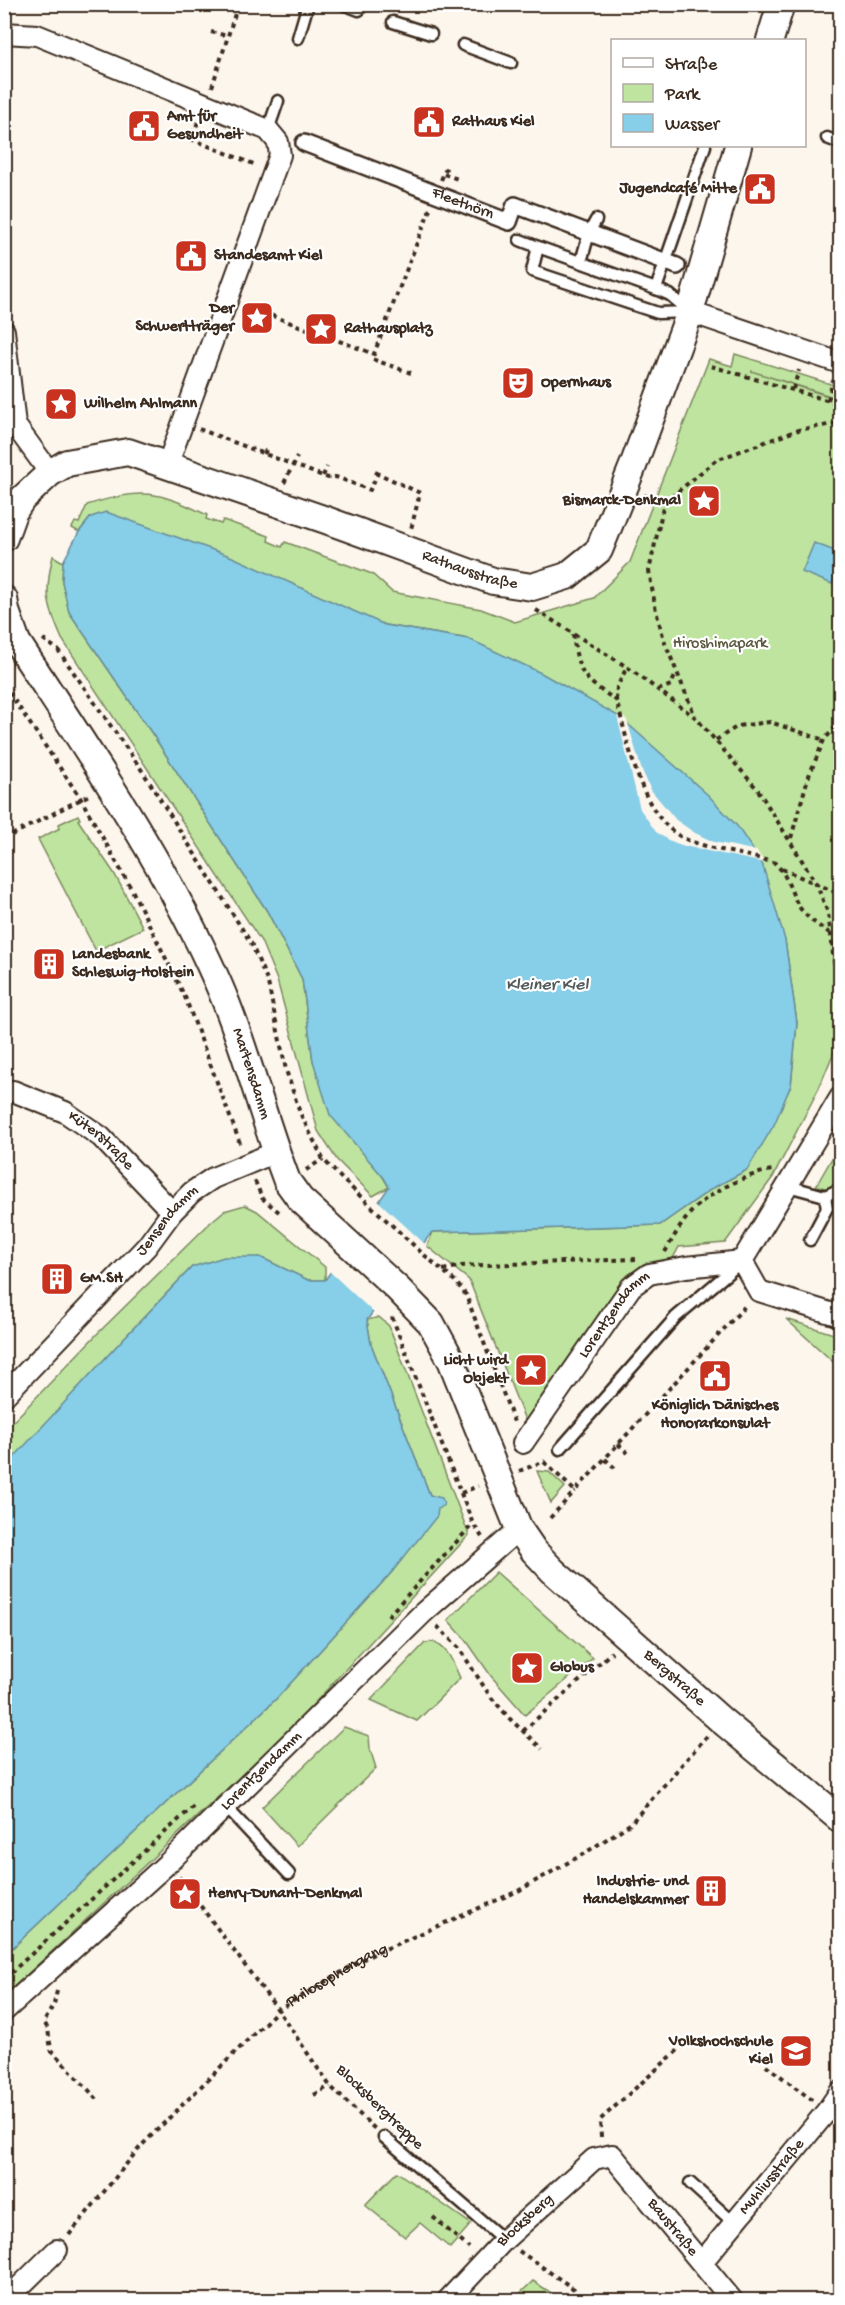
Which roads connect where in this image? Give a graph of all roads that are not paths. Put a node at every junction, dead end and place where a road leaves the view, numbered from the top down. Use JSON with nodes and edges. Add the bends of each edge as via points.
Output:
{"nodes":[{"id":1,"x":308,"y":4,"type":"edge"},
{"id":2,"x":344,"y":4,"type":"edge"},
{"id":3,"x":781,"y":4,"type":"edge"},
{"id":4,"x":359,"y":10,"type":"dead end"},
{"id":5,"x":393,"y":22,"type":"dead end"},
{"id":6,"x":4,"y":33,"type":"edge"},
{"id":7,"x":431,"y":34,"type":"dead end"},
{"id":8,"x":298,"y":38,"type":"dead end"},
{"id":9,"x":770,"y":39,"type":"edge"},
{"id":10,"x":463,"y":45,"type":"dead end"},
{"id":11,"x":511,"y":63,"type":"dead end"},
{"id":12,"x":278,"y":101,"type":"dead end"},
{"id":13,"x":268,"y":130,"type":"junction"},
{"id":14,"x":827,"y":138,"type":"dead end"},
{"id":15,"x":304,"y":143,"type":"dead end"},
{"id":16,"x":840,"y":143,"type":"edge"},
{"id":17,"x":705,"y":147,"type":"edge"},
{"id":18,"x":738,"y":147,"type":"edge"},
{"id":19,"x":593,"y":226,"type":"junction"},
{"id":20,"x":520,"y":240,"type":"dead end"},
{"id":21,"x":538,"y":247,"type":"junction"},
{"id":22,"x":581,"y":262,"type":"junction"},
{"id":23,"x":671,"y":264,"type":"junction"},
{"id":24,"x":656,"y":289,"type":"junction"},
{"id":25,"x":690,"y":312,"type":"junction"},
{"id":26,"x":4,"y":331,"type":"edge"},
{"id":27,"x":840,"y":363,"type":"edge"},
{"id":28,"x":166,"y":466,"type":"junction"},
{"id":29,"x":50,"y":473,"type":"junction"},
{"id":30,"x":9,"y":511,"type":"edge"},
{"id":31,"x":4,"y":538,"type":"edge"},
{"id":32,"x":4,"y":599,"type":"edge"},
{"id":33,"x":8,"y":1089,"type":"edge"},
{"id":34,"x":839,"y":1105,"type":"edge"},
{"id":35,"x":276,"y":1152,"type":"junction"},
{"id":36,"x":786,"y":1177,"type":"junction"},
{"id":37,"x":840,"y":1189,"type":"edge"},
{"id":38,"x":825,"y":1196,"type":"junction"},
{"id":39,"x":172,"y":1212,"type":"junction"},
{"id":40,"x":810,"y":1240,"type":"dead end"},
{"id":41,"x":742,"y":1261,"type":"junction"},
{"id":42,"x":840,"y":1316,"type":"edge"},
{"id":43,"x":4,"y":1396,"type":"edge"},
{"id":44,"x":522,"y":1443,"type":"road end"},
{"id":45,"x":560,"y":1449,"type":"dead end"},
{"id":46,"x":519,"y":1529,"type":"junction"},
{"id":47,"x":226,"y":1807,"type":"junction"},
{"id":48,"x":840,"y":1819,"type":"edge"},
{"id":49,"x":289,"y":1874,"type":"dead end"},
{"id":50,"x":4,"y":2011,"type":"edge"},
{"id":51,"x":840,"y":2092,"type":"edge"},
{"id":52,"x":384,"y":2137,"type":"road end"},
{"id":53,"x":606,"y":2148,"type":"joint"},
{"id":54,"x":690,"y":2183,"type":"dead end"},
{"id":55,"x":734,"y":2223,"type":"junction"},
{"id":56,"x":504,"y":2240,"type":"junction"},
{"id":57,"x":57,"y":2250,"type":"road end"},
{"id":58,"x":702,"y":2262,"type":"junction"},
{"id":59,"x":6,"y":2301,"type":"edge"},
{"id":60,"x":448,"y":2301,"type":"edge"},
{"id":61,"x":732,"y":2301,"type":"edge"}],
"edges":[{"from":1,"to":8,"type":"lane"},
{"from":2,"to":4,"type":"lane"},
{"from":3,"to":9,"type":"street"},
{"from":5,"to":7,"type":"lane"},
{"from":6,"to":13,"type":"street","via":[[37,35]]},
{"from":10,"to":11,"type":"lane"},
{"from":12,"to":13,"type":"lane"},
{"from":13,"to":28,"type":"street","via":[[278,142],[280,155]]},
{"from":14,"to":16,"type":"lane"},
{"from":15,"to":19,"type":"street","name":"Fleethörn","via":[[509,222],[516,205]]},
{"from":17,"to":23,"type":"lane"},
{"from":18,"to":25,"type":"street","name":"Rathausstraße"},
{"from":19,"to":22,"type":"lane"},
{"from":19,"to":23,"type":"street","name":"Fleethörn"},
{"from":20,"to":21,"type":"lane"},
{"from":21,"to":22,"type":"lane"},
{"from":21,"to":25,"type":"lane","via":[[532,271],[658,313]]},
{"from":22,"to":24,"type":"lane"},
{"from":23,"to":24,"type":"lane"},
{"from":24,"to":25,"type":"lane"},
{"from":25,"to":27,"type":"street"},
{"from":25,"to":28,"type":"street","name":"Rathausstraße","via":[[599,550],[567,576],[532,587],[493,581],[326,519]]},
{"from":26,"to":29,"type":"street","via":[[15,425]]},
{"from":28,"to":29,"type":"street","name":"Rathausstraße","via":[[128,453],[67,463]]},
{"from":29,"to":30,"type":"street","name":"Rathausstraße"},
{"from":30,"to":31,"type":"street"},
{"from":32,"to":35,"type":"street","name":"Martensdamm","via":[[17,642],[165,876],[218,983]]},
{"from":33,"to":39,"type":"street","name":"Küterstraße","via":[[65,1112],[101,1137]]},
{"from":34,"to":36,"type":"street"},
{"from":35,"to":39,"type":"street","name":"Jensendamm","via":[[213,1178]]},
{"from":35,"to":46,"type":"street","name":"Martensdamm","via":[[287,1181],[300,1199],[431,1323],[442,1341]]},
{"from":36,"to":38,"type":"lane"},
{"from":36,"to":41,"type":"street"},
{"from":37,"to":38,"type":"lane"},
{"from":38,"to":40,"type":"lane","via":[[827,1208]]},
{"from":39,"to":43,"type":"street","name":"Jensendamm","via":[[147,1245]]},
{"from":41,"to":42,"type":"street","via":[[759,1291]]},
{"from":41,"to":44,"type":"street","name":"Lorentzendamm","via":[[649,1274],[631,1287]]},
{"from":41,"to":45,"type":"lane","via":[[676,1317]]},
{"from":46,"to":47,"type":"street","name":"Lorentzendamm","via":[[424,1612]]},
{"from":46,"to":48,"type":"street","name":"Bergstraße","via":[[553,1571]]},
{"from":47,"to":49,"type":"lane"},
{"from":47,"to":50,"type":"street","name":"Lorentzendamm"},
{"from":51,"to":55,"type":"street","name":"Muhliusstraße"},
{"from":52,"to":56,"type":"lane","name":"Blocksbergtreppe"},
{"from":53,"to":56,"type":"street","name":"Blocksberg"},
{"from":53,"to":58,"type":"street","name":"Baustraße"},
{"from":54,"to":55,"type":"lane"},
{"from":55,"to":58,"type":"street","name":"Muhliusstraße"},
{"from":56,"to":60,"type":"street","name":"Blocksberg"},
{"from":57,"to":59,"type":"street"},
{"from":58,"to":61,"type":"street","name":"Baustraße"}]}
